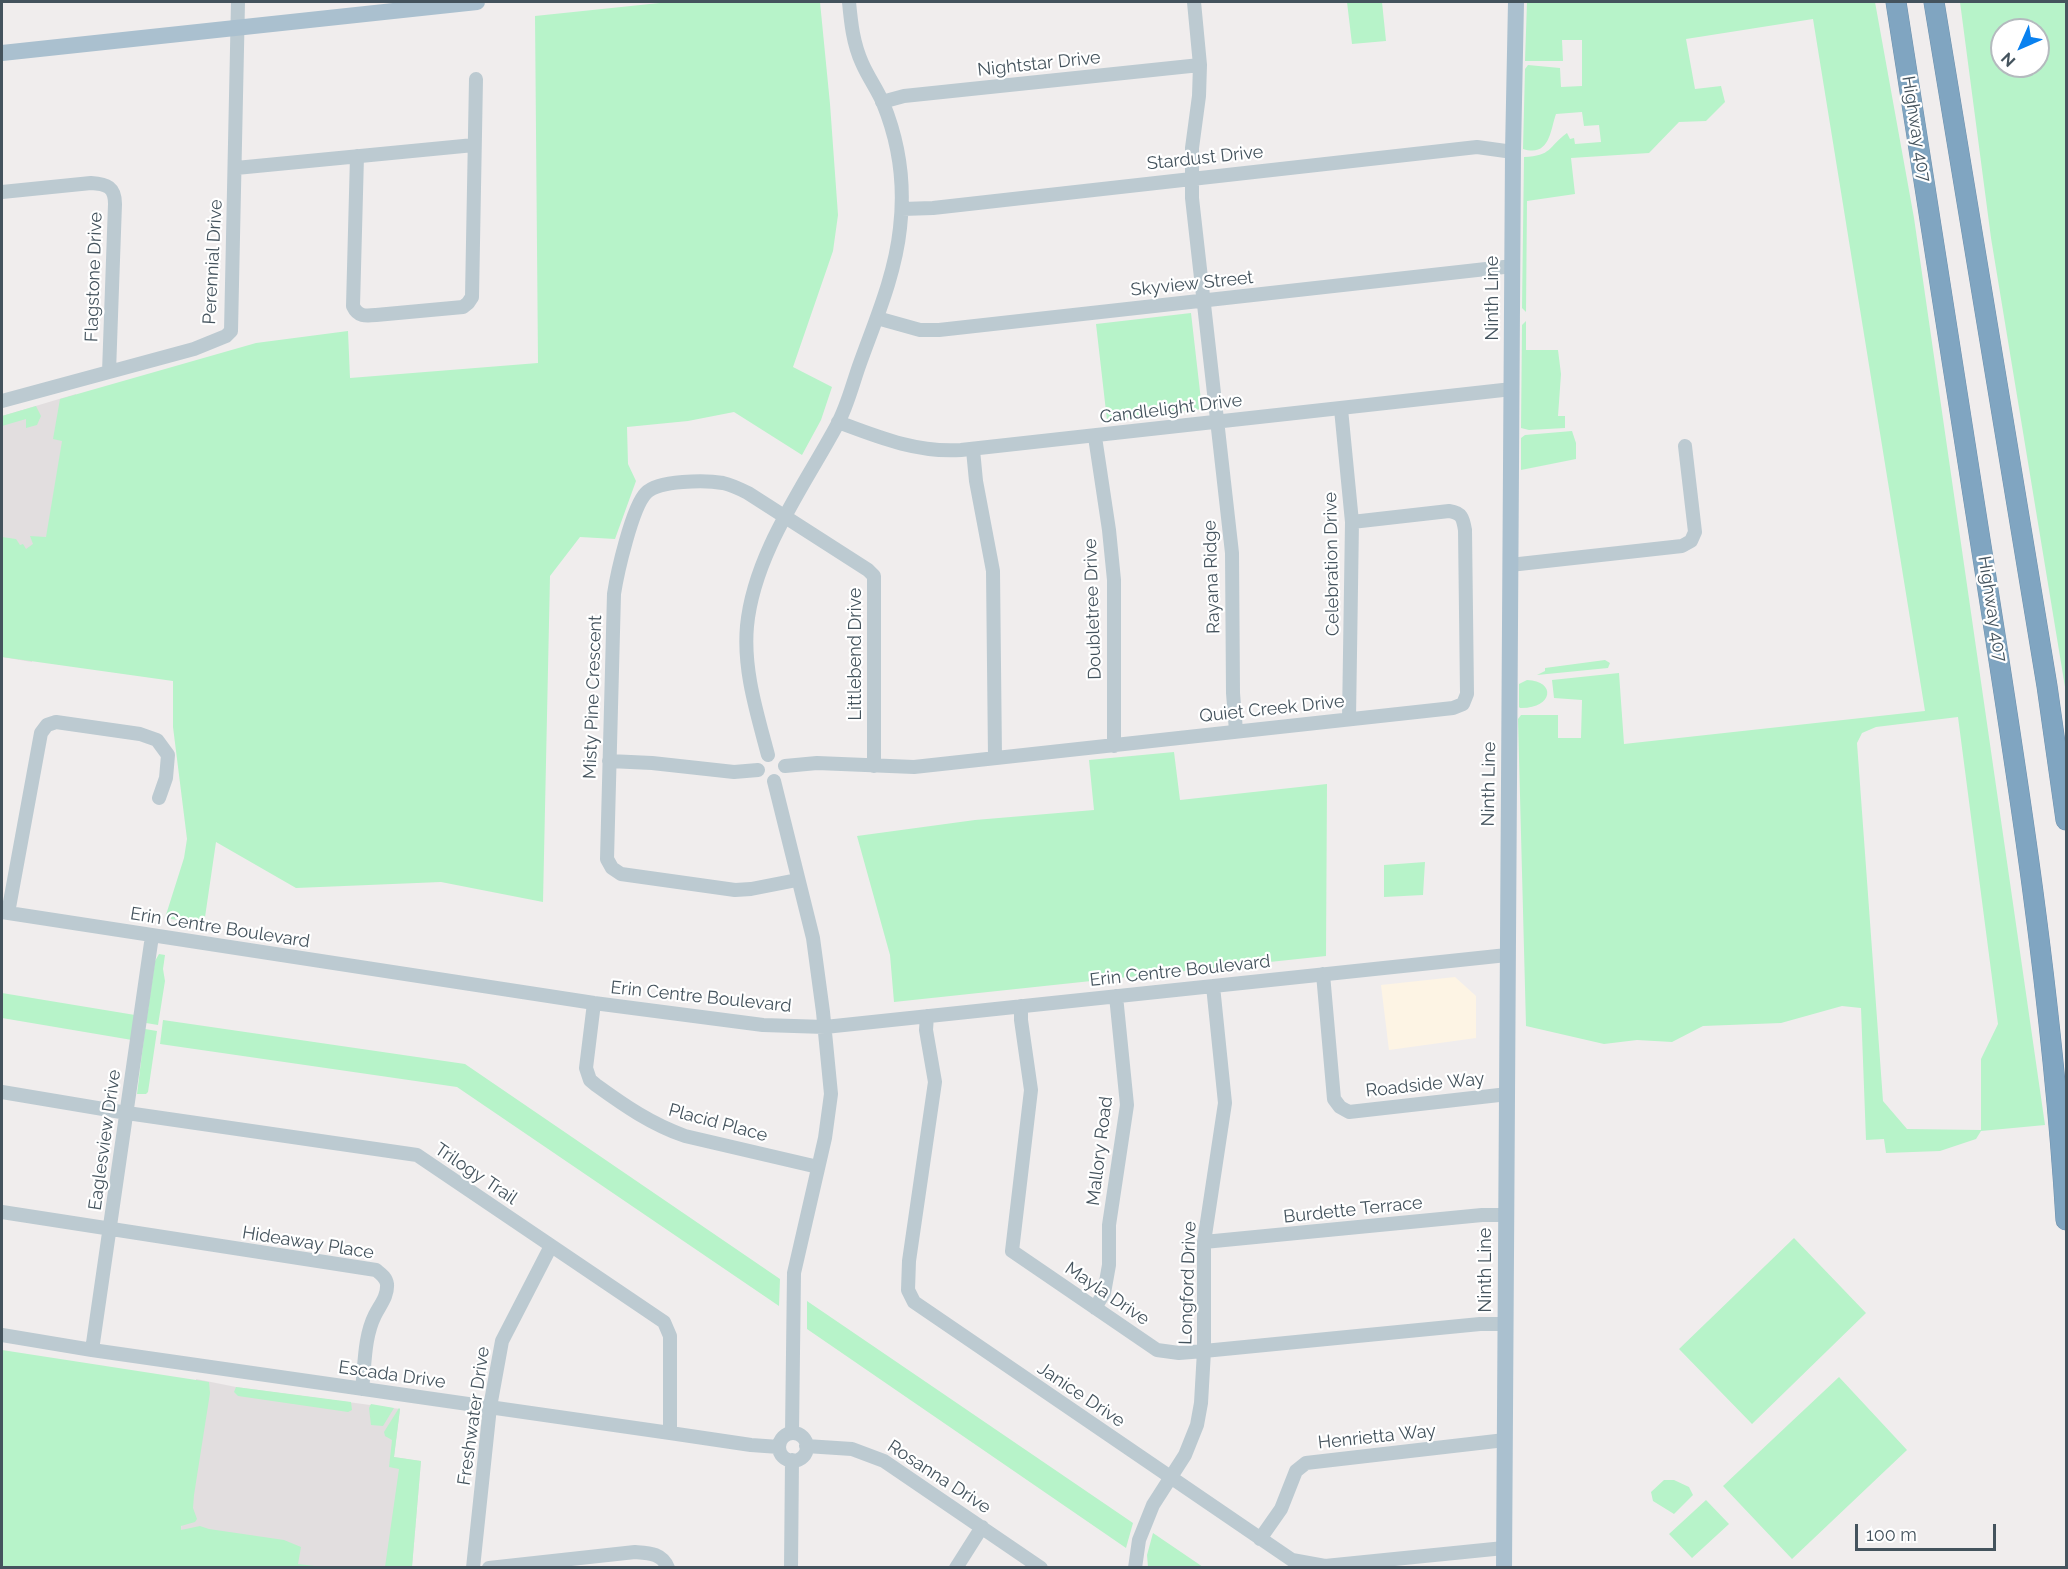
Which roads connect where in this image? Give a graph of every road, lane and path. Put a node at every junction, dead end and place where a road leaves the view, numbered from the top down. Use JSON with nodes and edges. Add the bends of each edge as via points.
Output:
{"nodes":[{"id":1,"x":238,"y":2,"type":"edge"},
{"id":2,"x":477,"y":2,"type":"edge"},
{"id":3,"x":849,"y":2,"type":"edge"},
{"id":4,"x":1194,"y":2,"type":"edge"},
{"id":5,"x":1516,"y":2,"type":"edge"},
{"id":6,"x":1896,"y":2,"type":"edge"},
{"id":7,"x":1936,"y":6,"type":"edge"},
{"id":8,"x":238,"y":28,"type":"junction"},
{"id":9,"x":2,"y":53,"type":"edge"},
{"id":10,"x":1200,"y":65,"type":"junction"},
{"id":11,"x":476,"y":78,"type":"dead end"},
{"id":12,"x":882,"y":102,"type":"junction"},
{"id":13,"x":474,"y":145,"type":"junction"},
{"id":14,"x":1513,"y":152,"type":"junction"},
{"id":15,"x":357,"y":156,"type":"junction"},
{"id":16,"x":236,"y":168,"type":"junction"},
{"id":17,"x":1192,"y":178,"type":"junction"},
{"id":18,"x":2,"y":192,"type":"edge"},
{"id":19,"x":902,"y":209,"type":"junction"},
{"id":20,"x":1513,"y":266,"type":"junction"},
{"id":21,"x":1203,"y":301,"type":"junction"},
{"id":22,"x":877,"y":318,"type":"junction"},
{"id":23,"x":109,"y":372,"type":"junction"},
{"id":24,"x":1512,"y":388,"type":"junction"},
{"id":25,"x":2,"y":401,"type":"edge"},
{"id":26,"x":1341,"y":409,"type":"junction"},
{"id":27,"x":838,"y":422,"type":"junction"},
{"id":28,"x":1217,"y":422,"type":"junction"},
{"id":29,"x":1095,"y":437,"type":"junction"},
{"id":30,"x":1685,"y":446,"type":"dead end"},
{"id":31,"x":973,"y":450,"type":"junction"},
{"id":32,"x":786,"y":518,"type":"junction"},
{"id":33,"x":1352,"y":522,"type":"junction"},
{"id":34,"x":1510,"y":565,"type":"junction"},
{"id":35,"x":1349,"y":719,"type":"junction"},
{"id":36,"x":1236,"y":731,"type":"junction"},
{"id":37,"x":1114,"y":746,"type":"junction"},
{"id":38,"x":768,"y":755,"type":"junction"},
{"id":39,"x":995,"y":758,"type":"junction"},
{"id":40,"x":609,"y":761,"type":"junction"},
{"id":41,"x":785,"y":766,"type":"junction"},
{"id":42,"x":874,"y":766,"type":"junction"},
{"id":43,"x":756,"y":770,"type":"junction"},
{"id":44,"x":774,"y":781,"type":"junction"},
{"id":45,"x":159,"y":798,"type":"dead end"},
{"id":46,"x":2067,"y":820,"type":"edge"},
{"id":47,"x":797,"y":880,"type":"junction"},
{"id":48,"x":5,"y":912,"type":"edge"},
{"id":49,"x":152,"y":936,"type":"junction"},
{"id":50,"x":1507,"y":955,"type":"junction"},
{"id":51,"x":1323,"y":974,"type":"junction"},
{"id":52,"x":1213,"y":986,"type":"junction"},
{"id":53,"x":1116,"y":996,"type":"junction"},
{"id":54,"x":594,"y":1003,"type":"junction"},
{"id":55,"x":1021,"y":1006,"type":"junction"},
{"id":56,"x":927,"y":1016,"type":"junction"},
{"id":57,"x":825,"y":1027,"type":"junction"},
{"id":58,"x":2,"y":1092,"type":"edge"},
{"id":59,"x":1508,"y":1094,"type":"junction"},
{"id":60,"x":128,"y":1113,"type":"junction"},
{"id":61,"x":818,"y":1167,"type":"junction"},
{"id":62,"x":2,"y":1212,"type":"edge"},
{"id":63,"x":1506,"y":1215,"type":"junction"},
{"id":64,"x":2067,"y":1220,"type":"edge"},
{"id":65,"x":110,"y":1230,"type":"junction"},
{"id":66,"x":1204,"y":1242,"type":"junction"},
{"id":67,"x":551,"y":1246,"type":"junction"},
{"id":68,"x":1095,"y":1308,"type":"junction"},
{"id":69,"x":1506,"y":1324,"type":"junction"},
{"id":70,"x":2,"y":1335,"type":"edge"},
{"id":71,"x":92,"y":1350,"type":"junction"},
{"id":72,"x":1204,"y":1351,"type":"junction"},
{"id":73,"x":362,"y":1389,"type":"junction"},
{"id":74,"x":490,"y":1407,"type":"junction"},
{"id":75,"x":670,"y":1433,"type":"junction"},
{"id":76,"x":792,"y":1433,"type":"junction"},
{"id":77,"x":1505,"y":1440,"type":"junction"},
{"id":78,"x":806,"y":1446,"type":"junction"},
{"id":79,"x":779,"y":1447,"type":"junction"},
{"id":80,"x":792,"y":1460,"type":"junction"},
{"id":81,"x":1170,"y":1478,"type":"junction"},
{"id":82,"x":982,"y":1527,"type":"junction"},
{"id":83,"x":1260,"y":1539,"type":"junction"},
{"id":84,"x":1504,"y":1548,"type":"junction"},
{"id":85,"x":473,"y":1568,"type":"edge"},
{"id":86,"x":489,"y":1568,"type":"edge"},
{"id":87,"x":668,"y":1568,"type":"edge"},
{"id":88,"x":791,"y":1568,"type":"edge"},
{"id":89,"x":956,"y":1568,"type":"edge"},
{"id":90,"x":1041,"y":1568,"type":"edge"},
{"id":91,"x":1135,"y":1568,"type":"edge"},
{"id":92,"x":1504,"y":1568,"type":"edge"}],
"edges":[{"from":1,"to":8,"type":"street","name":"Perennial Drive"},
{"from":2,"to":8,"type":"main road"},
{"from":3,"to":12,"type":"street","via":[[853,38]]},
{"from":4,"to":10,"type":"street","name":"Rayana Ridge"},
{"from":5,"to":14,"type":"main road","name":"Ninth Line"},
{"from":6,"to":64,"type":"highway","name":"Highway 407","via":[[2014,743]]},
{"from":7,"to":46,"type":"highway"},
{"from":8,"to":9,"type":"main road"},
{"from":8,"to":16,"type":"street","name":"Perennial Drive"},
{"from":10,"to":12,"type":"street","name":"Nightstar Drive","via":[[904,96]]},
{"from":10,"to":17,"type":"street","name":"Rayana Ridge"},
{"from":11,"to":13,"type":"street"},
{"from":12,"to":19,"type":"street","via":[[898,157]]},
{"from":13,"to":15,"type":"street"},
{"from":13,"to":15,"type":"street","via":[[472,297],[463,307],[363,316],[356,312],[353,306]]},
{"from":14,"to":17,"type":"street","name":"Stardust Drive","via":[[1477,147]]},
{"from":14,"to":20,"type":"main road","name":"Ninth Line"},
{"from":15,"to":16,"type":"street"},
{"from":16,"to":23,"type":"street","name":"Perennial Drive","via":[[231,331],[194,349]]},
{"from":17,"to":19,"type":"street","name":"Stardust Drive"},
{"from":17,"to":21,"type":"street","name":"Rayana Ridge"},
{"from":18,"to":23,"type":"street","name":"Flagstone Drive","via":[[91,183],[104,183],[112,189],[115,216]]},
{"from":19,"to":22,"type":"street","via":[[894,266]]},
{"from":20,"to":21,"type":"street","name":"Skyview Street"},
{"from":20,"to":24,"type":"main road","name":"Ninth Line"},
{"from":21,"to":22,"type":"street","name":"Skyview Street","via":[[939,330],[920,330]]},
{"from":21,"to":28,"type":"street","name":"Rayana Ridge"},
{"from":22,"to":27,"type":"street"},
{"from":23,"to":25,"type":"street","name":"Perennial Drive"},
{"from":24,"to":26,"type":"street","name":"Candlelight Drive"},
{"from":24,"to":34,"type":"main road","name":"Ninth Line"},
{"from":26,"to":28,"type":"street","name":"Candlelight Drive"},
{"from":26,"to":33,"type":"street","name":"Celebration Drive"},
{"from":27,"to":31,"type":"street","name":"Candlelight Drive","via":[[909,446]]},
{"from":27,"to":32,"type":"street"},
{"from":28,"to":29,"type":"street","name":"Candlelight Drive"},
{"from":28,"to":36,"type":"street","name":"Rayana Ridge","via":[[1232,553]]},
{"from":29,"to":31,"type":"street","name":"Candlelight Drive"},
{"from":29,"to":37,"type":"street","name":"Doubletree Drive","via":[[1114,580]]},
{"from":30,"to":34,"type":"street","via":[[1695,532],[1691,541],[1682,546]]},
{"from":31,"to":39,"type":"street","via":[[993,571]]},
{"from":32,"to":38,"type":"street","via":[[758,573],[747,627],[749,678]]},
{"from":32,"to":40,"type":"street","name":"Misty Pine Crescent","via":[[748,493],[720,483],[660,486],[646,493],[616,576]]},
{"from":32,"to":42,"type":"street","name":"Littlebend Drive","via":[[874,576]]},
{"from":33,"to":35,"type":"street","name":"Celebration Drive"},
{"from":33,"to":35,"type":"street","name":"Quiet Creek Drive","via":[[1449,511],[1462,516],[1467,694],[1463,704],[1453,708]]},
{"from":34,"to":50,"type":"main road","name":"Ninth Line"},
{"from":35,"to":36,"type":"street","name":"Quiet Creek Drive"},
{"from":36,"to":37,"type":"street","name":"Quiet Creek Drive"},
{"from":37,"to":39,"type":"street","name":"Quiet Creek Drive"},
{"from":38,"to":41,"type":"street","via":[[780,757]]},
{"from":38,"to":43,"type":"street"},
{"from":39,"to":42,"type":"street","name":"Quiet Creek Drive","via":[[914,767]]},
{"from":40,"to":43,"type":"street","via":[[734,772]]},
{"from":40,"to":47,"type":"street","name":"Misty Pine Crescent","via":[[607,859],[621,874],[735,890]]},
{"from":41,"to":42,"type":"street","name":"Quiet Creek Drive"},
{"from":41,"to":44,"type":"street","via":[[783,775]]},
{"from":43,"to":44,"type":"street"},
{"from":44,"to":47,"type":"street"},
{"from":45,"to":48,"type":"street","via":[[168,754],[157,740],[56,722],[47,725],[41,733]]},
{"from":47,"to":57,"type":"street","via":[[813,938]]},
{"from":48,"to":49,"type":"street","name":"Erin Centre Boulevard"},
{"from":49,"to":54,"type":"street","name":"Erin Centre Boulevard"},
{"from":49,"to":60,"type":"street","name":"Eaglesview Drive"},
{"from":50,"to":51,"type":"street","name":"Erin Centre Boulevard"},
{"from":50,"to":59,"type":"main road","name":"Ninth Line"},
{"from":51,"to":52,"type":"street","name":"Erin Centre Boulevard"},
{"from":51,"to":59,"type":"street","name":"Roadside Way","via":[[1334,1099],[1341,1107],[1349,1112]]},
{"from":52,"to":53,"type":"street","name":"Erin Centre Boulevard"},
{"from":52,"to":66,"type":"street","name":"Longford Drive","via":[[1225,1103]]},
{"from":53,"to":55,"type":"street","name":"Erin Centre Boulevard"},
{"from":53,"to":68,"type":"street","name":"Mallory Road","via":[[1127,1106],[1109,1225],[1109,1265],[1104,1293]]},
{"from":54,"to":57,"type":"street","name":"Erin Centre Boulevard","via":[[763,1025]]},
{"from":54,"to":61,"type":"street","name":"Placid Place","via":[[586,1068],[596,1085],[666,1129]]},
{"from":55,"to":56,"type":"street","name":"Erin Centre Boulevard"},
{"from":55,"to":68,"type":"street","name":"Mayla Drive","via":[[1031,1090],[1012,1251]]},
{"from":56,"to":57,"type":"street","name":"Erin Centre Boulevard"},
{"from":56,"to":81,"type":"street","name":"Janice Drive","via":[[935,1082],[909,1261],[908,1290],[914,1302]]},
{"from":57,"to":61,"type":"street","via":[[831,1094]]},
{"from":58,"to":60,"type":"street","name":"Trilogy Trail"},
{"from":59,"to":63,"type":"main road","name":"Ninth Line"},
{"from":60,"to":65,"type":"street","name":"Eaglesview Drive"},
{"from":60,"to":67,"type":"street","name":"Trilogy Trail","via":[[417,1155]]},
{"from":61,"to":76,"type":"street","via":[[794,1273]]},
{"from":62,"to":65,"type":"street"},
{"from":63,"to":66,"type":"street","name":"Burdette Terrace"},
{"from":63,"to":69,"type":"main road","name":"Ninth Line"},
{"from":65,"to":71,"type":"street","name":"Eaglesview Drive"},
{"from":65,"to":73,"type":"street","name":"Hideaway Place","via":[[376,1270],[387,1282],[387,1290],[370,1329]]},
{"from":66,"to":72,"type":"street","name":"Longford Drive"},
{"from":67,"to":74,"type":"street","name":"Freshwater Drive","via":[[508,1325]]},
{"from":67,"to":75,"type":"street","name":"Trilogy Trail","via":[[666,1324],[670,1336]]},
{"from":68,"to":72,"type":"street","name":"Mayla Drive","via":[[1157,1350]]},
{"from":69,"to":72,"type":"street","name":"Mayla Drive"},
{"from":69,"to":77,"type":"main road","name":"Ninth Line"},
{"from":70,"to":71,"type":"street","name":"Escada Drive"},
{"from":71,"to":73,"type":"street","name":"Escada Drive"},
{"from":72,"to":81,"type":"street","name":"Longford Drive","via":[[1197,1425]]},
{"from":73,"to":74,"type":"street","name":"Escada Drive"},
{"from":74,"to":75,"type":"street","name":"Escada Drive"},
{"from":74,"to":85,"type":"street","name":"Freshwater Drive"},
{"from":75,"to":79,"type":"street","name":"Escada Drive"},
{"from":76,"to":78,"type":"street","via":[[802,1437]]},
{"from":76,"to":79,"type":"street","via":[[781,1439]]},
{"from":77,"to":83,"type":"street","name":"Henrietta Way","via":[[1306,1463],[1296,1471],[1281,1509]]},
{"from":77,"to":84,"type":"main road","name":"Ninth Line"},
{"from":78,"to":80,"type":"street","via":[[802,1456]]},
{"from":78,"to":82,"type":"street","name":"Rosanna Drive","via":[[842,1447],[873,1455]]},
{"from":79,"to":80,"type":"street","via":[[783,1456]]},
{"from":80,"to":88,"type":"street"},
{"from":81,"to":83,"type":"street","name":"Janice Drive"},
{"from":81,"to":91,"type":"street","name":"Longford Drive","via":[[1142,1531]]},
{"from":82,"to":89,"type":"street"},
{"from":82,"to":90,"type":"street","name":"Rosanna Drive"},
{"from":83,"to":84,"type":"street","name":"Janice Drive","via":[[1292,1560],[1325,1566]]},
{"from":84,"to":92,"type":"main road","name":"Ninth Line"},
{"from":86,"to":87,"type":"street","via":[[635,1552],[656,1555]]}]}
